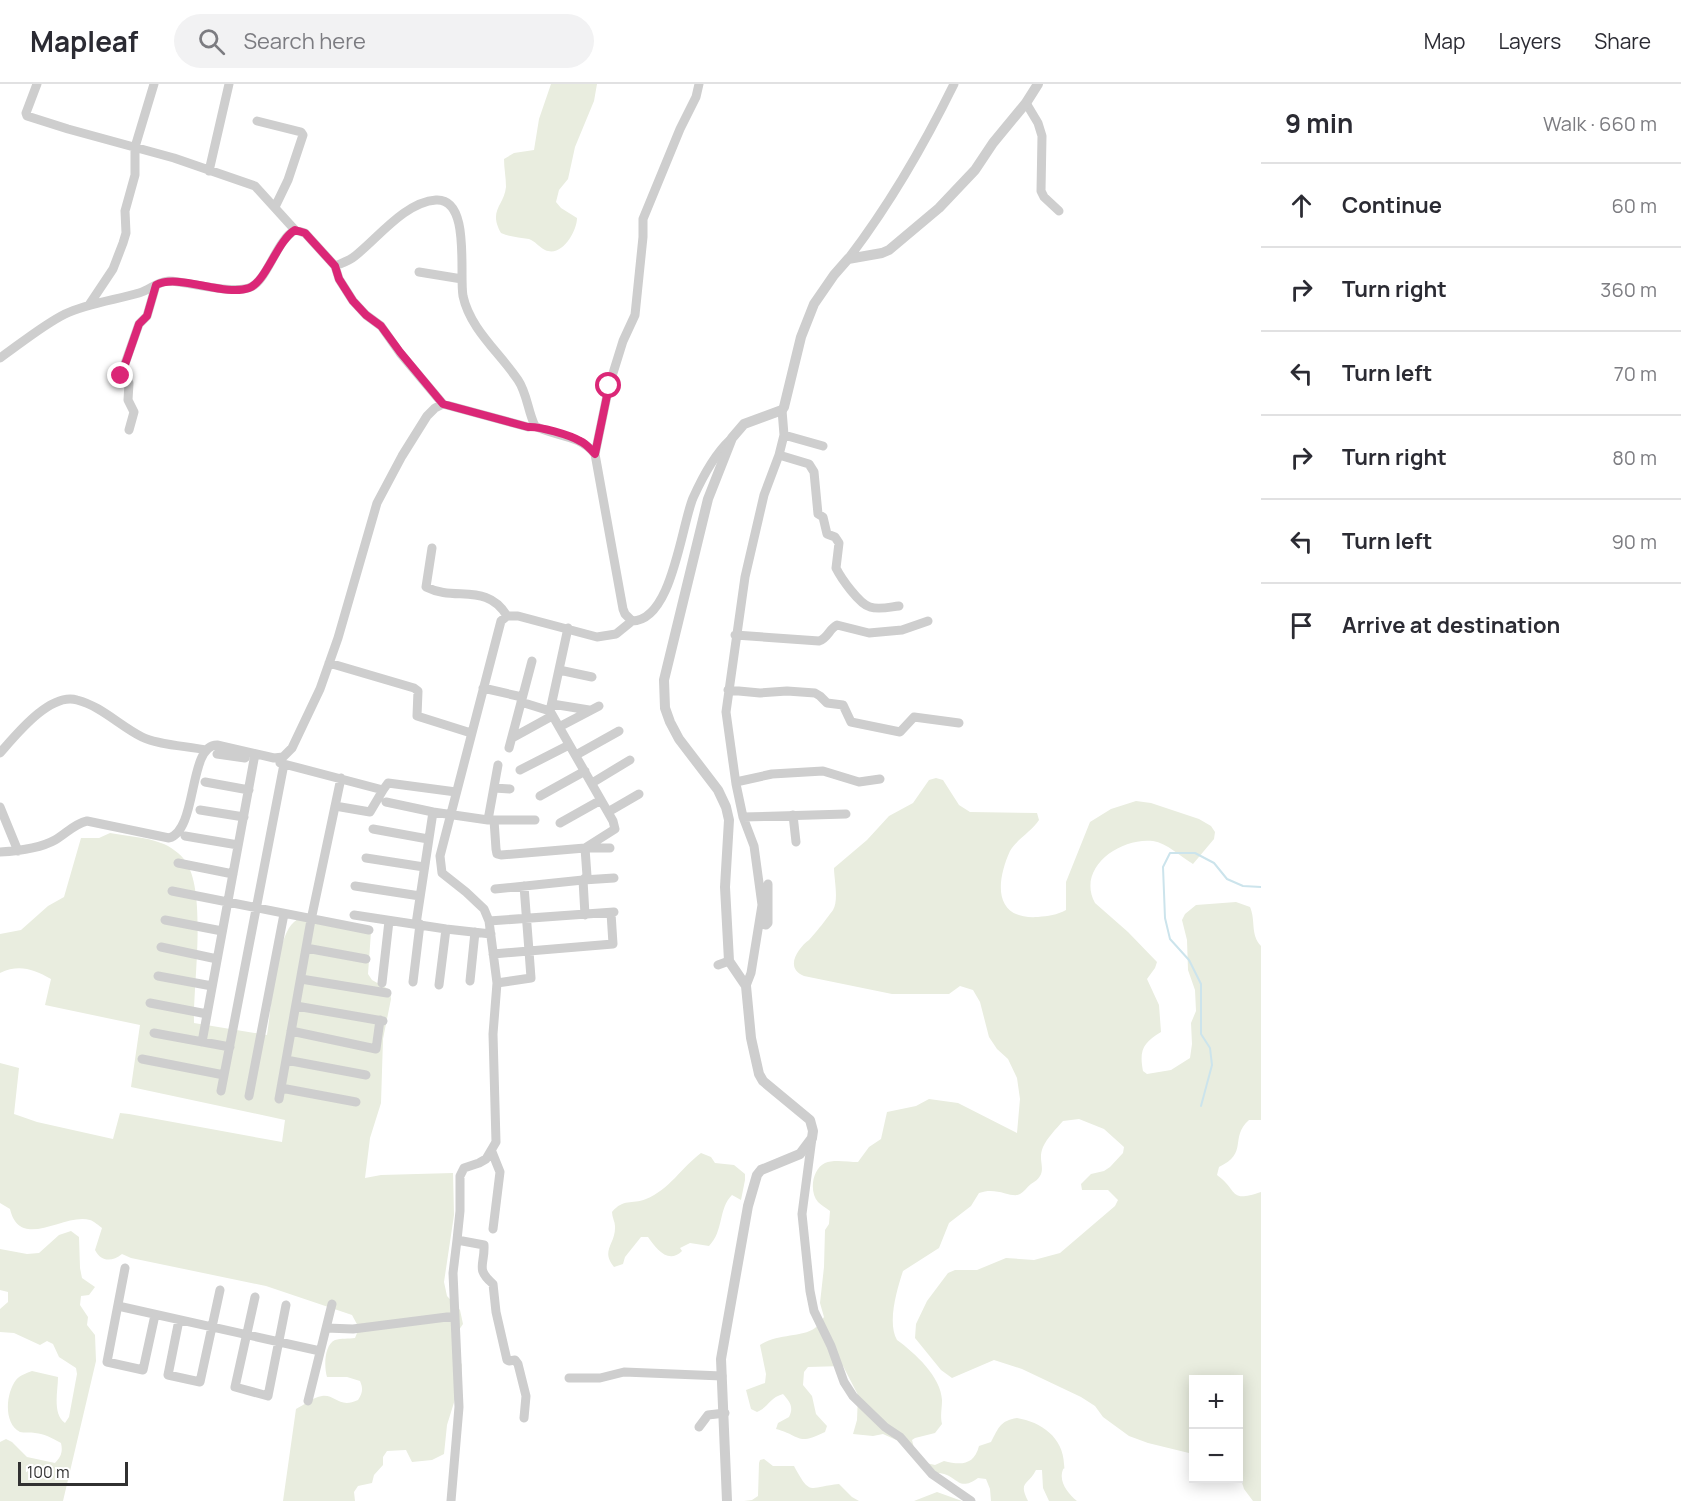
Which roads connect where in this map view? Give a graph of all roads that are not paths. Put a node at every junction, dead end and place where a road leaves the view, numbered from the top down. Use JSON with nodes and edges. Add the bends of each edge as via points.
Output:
{"nodes":[{"id":1,"x":38,"y":84,"type":"edge"},
{"id":2,"x":154,"y":84,"type":"edge"},
{"id":3,"x":228,"y":84,"type":"edge"},
{"id":4,"x":699,"y":84,"type":"edge"},
{"id":5,"x":954,"y":84,"type":"edge"},
{"id":6,"x":1038,"y":84,"type":"edge"},
{"id":7,"x":1026,"y":103,"type":"junction"},
{"id":8,"x":257,"y":121,"type":"dead end"},
{"id":9,"x":135,"y":147,"type":"junction"},
{"id":10,"x":209,"y":171,"type":"junction"},
{"id":11,"x":275,"y":207,"type":"junction"},
{"id":12,"x":1059,"y":211,"type":"dead end"},
{"id":13,"x":295,"y":230,"type":"junction"},
{"id":14,"x":848,"y":259,"type":"junction"},
{"id":15,"x":335,"y":266,"type":"junction"},
{"id":16,"x":419,"y":272,"type":"dead end"},
{"id":17,"x":462,"y":279,"type":"junction"},
{"id":18,"x":156,"y":285,"type":"junction"},
{"id":19,"x":89,"y":305,"type":"junction"},
{"id":20,"x":0,"y":358,"type":"edge"},
{"id":21,"x":443,"y":404,"type":"junction"},
{"id":22,"x":782,"y":410,"type":"junction"},
{"id":23,"x":535,"y":426,"type":"junction"},
{"id":24,"x":129,"y":430,"type":"dead end"},
{"id":25,"x":784,"y":435,"type":"junction"},
{"id":26,"x":732,"y":438,"type":"junction"},
{"id":27,"x":823,"y":446,"type":"dead end"},
{"id":28,"x":595,"y":454,"type":"junction"},
{"id":29,"x":779,"y":455,"type":"junction"},
{"id":30,"x":432,"y":548,"type":"dead end"},
{"id":31,"x":899,"y":606,"type":"dead end"},
{"id":32,"x":507,"y":616,"type":"junction"},
{"id":33,"x":632,"y":621,"type":"junction"},
{"id":34,"x":928,"y":621,"type":"dead end"},
{"id":35,"x":568,"y":628,"type":"junction"},
{"id":36,"x":735,"y":635,"type":"junction"},
{"id":37,"x":532,"y":661,"type":"dead end"},
{"id":38,"x":329,"y":663,"type":"junction"},
{"id":39,"x":559,"y":670,"type":"junction"},
{"id":40,"x":592,"y":677,"type":"dead end"},
{"id":41,"x":483,"y":688,"type":"junction"},
{"id":42,"x":728,"y":690,"type":"junction"},
{"id":43,"x":521,"y":699,"type":"junction"},
{"id":44,"x":599,"y":706,"type":"dead end"},
{"id":45,"x":552,"y":710,"type":"junction"},
{"id":46,"x":589,"y":710,"type":"junction"},
{"id":47,"x":959,"y":723,"type":"dead end"},
{"id":48,"x":559,"y":727,"type":"junction"},
{"id":49,"x":619,"y":731,"type":"dead end"},
{"id":50,"x":471,"y":733,"type":"junction"},
{"id":51,"x":512,"y":738,"type":"junction"},
{"id":52,"x":569,"y":745,"type":"junction"},
{"id":53,"x":509,"y":748,"type":"dead end"},
{"id":54,"x":206,"y":750,"type":"junction"},
{"id":55,"x":0,"y":753,"type":"edge"},
{"id":56,"x":217,"y":754,"type":"dead end"},
{"id":57,"x":576,"y":755,"type":"junction"},
{"id":58,"x":255,"y":757,"type":"junction"},
{"id":59,"x":630,"y":760,"type":"dead end"},
{"id":60,"x":284,"y":764,"type":"junction"},
{"id":61,"x":498,"y":765,"type":"dead end"},
{"id":62,"x":520,"y":770,"type":"dead end"},
{"id":63,"x":585,"y":771,"type":"junction"},
{"id":64,"x":341,"y":778,"type":"junction"},
{"id":65,"x":880,"y":779,"type":"dead end"},
{"id":66,"x":205,"y":782,"type":"dead end"},
{"id":67,"x":736,"y":782,"type":"junction"},
{"id":68,"x":592,"y":783,"type":"junction"},
{"id":69,"x":494,"y":788,"type":"junction"},
{"id":70,"x":510,"y":789,"type":"dead end"},
{"id":71,"x":249,"y":790,"type":"junction"},
{"id":72,"x":383,"y":790,"type":"junction"},
{"id":73,"x":456,"y":792,"type":"junction"},
{"id":74,"x":639,"y":794,"type":"dead end"},
{"id":75,"x":540,"y":796,"type":"dead end"},
{"id":76,"x":601,"y":800,"type":"junction"},
{"id":77,"x":386,"y":802,"type":"dead end"},
{"id":78,"x":335,"y":806,"type":"junction"},
{"id":79,"x":0,"y":807,"type":"edge"},
{"id":80,"x":200,"y":810,"type":"dead end"},
{"id":81,"x":433,"y":812,"type":"junction"},
{"id":82,"x":608,"y":812,"type":"junction"},
{"id":83,"x":450,"y":814,"type":"junction"},
{"id":84,"x":846,"y":814,"type":"dead end"},
{"id":85,"x":793,"y":815,"type":"junction"},
{"id":86,"x":244,"y":817,"type":"junction"},
{"id":87,"x":743,"y":817,"type":"junction"},
{"id":88,"x":491,"y":820,"type":"junction"},
{"id":89,"x":535,"y":820,"type":"dead end"},
{"id":90,"x":560,"y":823,"type":"dead end"},
{"id":91,"x":374,"y":829,"type":"dead end"},
{"id":92,"x":185,"y":836,"type":"dead end"},
{"id":93,"x":428,"y":839,"type":"junction"},
{"id":94,"x":796,"y":842,"type":"dead end"},
{"id":95,"x":238,"y":846,"type":"junction"},
{"id":96,"x":585,"y":848,"type":"junction"},
{"id":97,"x":610,"y":848,"type":"dead end"},
{"id":98,"x":18,"y":851,"type":"junction"},
{"id":99,"x":0,"y":852,"type":"edge"},
{"id":100,"x":366,"y":858,"type":"dead end"},
{"id":101,"x":178,"y":863,"type":"dead end"},
{"id":102,"x":424,"y":867,"type":"junction"},
{"id":103,"x":233,"y":874,"type":"junction"},
{"id":104,"x":614,"y":878,"type":"dead end"},
{"id":105,"x":583,"y":880,"type":"junction"},
{"id":106,"x":768,"y":884,"type":"dead end"},
{"id":107,"x":355,"y":886,"type":"dead end"},
{"id":108,"x":524,"y":886,"type":"junction"},
{"id":109,"x":495,"y":889,"type":"dead end"},
{"id":110,"x":172,"y":891,"type":"dead end"},
{"id":111,"x":420,"y":896,"type":"junction"},
{"id":112,"x":228,"y":902,"type":"junction"},
{"id":113,"x":766,"y":905,"type":"junction"},
{"id":114,"x":256,"y":909,"type":"junction"},
{"id":115,"x":284,"y":914,"type":"junction"},
{"id":116,"x":354,"y":915,"type":"dead end"},
{"id":117,"x":585,"y":915,"type":"junction"},
{"id":118,"x":165,"y":920,"type":"dead end"},
{"id":119,"x":311,"y":920,"type":"junction"},
{"id":120,"x":526,"y":920,"type":"junction"},
{"id":121,"x":389,"y":921,"type":"junction"},
{"id":122,"x":489,"y":921,"type":"junction"},
{"id":123,"x":418,"y":924,"type":"junction"},
{"id":124,"x":446,"y":929,"type":"junction"},
{"id":125,"x":369,"y":930,"type":"dead end"},
{"id":126,"x":222,"y":931,"type":"junction"},
{"id":127,"x":475,"y":932,"type":"junction"},
{"id":128,"x":491,"y":934,"type":"junction"},
{"id":129,"x":161,"y":947,"type":"dead end"},
{"id":130,"x":306,"y":948,"type":"junction"},
{"id":131,"x":529,"y":951,"type":"junction"},
{"id":132,"x":493,"y":954,"type":"junction"},
{"id":133,"x":217,"y":959,"type":"junction"},
{"id":134,"x":366,"y":959,"type":"dead end"},
{"id":135,"x":729,"y":962,"type":"junction"},
{"id":136,"x":718,"y":965,"type":"dead end"},
{"id":137,"x":158,"y":976,"type":"dead end"},
{"id":138,"x":301,"y":979,"type":"junction"},
{"id":139,"x":470,"y":981,"type":"dead end"},
{"id":140,"x":413,"y":982,"type":"dead end"},
{"id":141,"x":382,"y":983,"type":"dead end"},
{"id":142,"x":496,"y":983,"type":"junction"},
{"id":143,"x":439,"y":985,"type":"dead end"},
{"id":144,"x":212,"y":986,"type":"junction"},
{"id":145,"x":746,"y":986,"type":"junction"},
{"id":146,"x":387,"y":993,"type":"dead end"},
{"id":147,"x":150,"y":1003,"type":"dead end"},
{"id":148,"x":296,"y":1006,"type":"junction"},
{"id":149,"x":207,"y":1014,"type":"junction"},
{"id":150,"x":291,"y":1031,"type":"junction"},
{"id":151,"x":154,"y":1033,"type":"dead end"},
{"id":152,"x":202,"y":1042,"type":"junction"},
{"id":153,"x":230,"y":1047,"type":"junction"},
{"id":154,"x":142,"y":1059,"type":"dead end"},
{"id":155,"x":286,"y":1059,"type":"junction"},
{"id":156,"x":224,"y":1075,"type":"junction"},
{"id":157,"x":366,"y":1075,"type":"dead end"},
{"id":158,"x":281,"y":1088,"type":"junction"},
{"id":159,"x":221,"y":1091,"type":"dead end"},
{"id":160,"x":249,"y":1096,"type":"dead end"},
{"id":161,"x":279,"y":1099,"type":"dead end"},
{"id":162,"x":356,"y":1102,"type":"dead end"},
{"id":163,"x":812,"y":1138,"type":"junction"},
{"id":164,"x":492,"y":1152,"type":"junction"},
{"id":165,"x":493,"y":1229,"type":"dead end"},
{"id":166,"x":457,"y":1240,"type":"junction"},
{"id":167,"x":125,"y":1268,"type":"dead end"},
{"id":168,"x":219,"y":1290,"type":"dead end"},
{"id":169,"x":255,"y":1297,"type":"dead end"},
{"id":170,"x":332,"y":1304,"type":"dead end"},
{"id":171,"x":286,"y":1305,"type":"dead end"},
{"id":172,"x":118,"y":1306,"type":"junction"},
{"id":173,"x":155,"y":1315,"type":"junction"},
{"id":174,"x":455,"y":1316,"type":"junction"},
{"id":175,"x":179,"y":1320,"type":"junction"},
{"id":176,"x":211,"y":1327,"type":"junction"},
{"id":177,"x":326,"y":1328,"type":"junction"},
{"id":178,"x":247,"y":1335,"type":"junction"},
{"id":179,"x":279,"y":1342,"type":"junction"},
{"id":180,"x":320,"y":1351,"type":"junction"},
{"id":181,"x":722,"y":1376,"type":"junction"},
{"id":182,"x":569,"y":1378,"type":"dead end"},
{"id":183,"x":308,"y":1401,"type":"dead end"},
{"id":184,"x":724,"y":1413,"type":"junction"},
{"id":185,"x":524,"y":1418,"type":"dead end"},
{"id":186,"x":699,"y":1427,"type":"dead end"},
{"id":187,"x":451,"y":1501,"type":"edge"},
{"id":188,"x":727,"y":1501,"type":"edge"},
{"id":189,"x":971,"y":1501,"type":"edge"}],
"edges":[{"from":1,"to":9,"type":"street","via":[[27,116]]},
{"from":2,"to":9,"type":"street"},
{"from":3,"to":10,"type":"street"},
{"from":4,"to":28,"type":"street","via":[[643,219],[635,315],[609,386]]},
{"from":5,"to":14,"type":"street","via":[[891,199]]},
{"from":6,"to":7,"type":"street"},
{"from":7,"to":12,"type":"street","via":[[1042,136],[1041,191]]},
{"from":7,"to":14,"type":"street","via":[[975,171],[939,208],[889,250]]},
{"from":8,"to":11,"type":"street","via":[[303,135]]},
{"from":9,"to":10,"type":"street"},
{"from":9,"to":19,"type":"street","via":[[135,175],[125,211],[126,233],[112,269]]},
{"from":10,"to":11,"type":"street","via":[[255,186]]},
{"from":11,"to":13,"type":"street"},
{"from":13,"to":15,"type":"street","via":[[305,233]]},
{"from":13,"to":18,"type":"street","via":[[280,246],[257,284],[248,289],[168,281]]},
{"from":14,"to":22,"type":"street","via":[[814,304]]},
{"from":15,"to":17,"type":"street","via":[[353,258],[406,212],[439,200],[447,202],[458,215]]},
{"from":15,"to":21,"type":"street","via":[[353,301],[381,326]]},
{"from":16,"to":17,"type":"street"},
{"from":17,"to":23,"type":"street","via":[[467,308],[518,380]]},
{"from":18,"to":19,"type":"street"},
{"from":18,"to":24,"type":"street","via":[[121,374],[129,383],[128,400],[134,412]]},
{"from":19,"to":20,"type":"street","via":[[64,315]]},
{"from":21,"to":23,"type":"street"},
{"from":21,"to":38,"type":"street","via":[[427,416],[377,503]]},
{"from":22,"to":25,"type":"street"},
{"from":22,"to":26,"type":"street","via":[[744,424]]},
{"from":23,"to":28,"type":"street","via":[[580,440]]},
{"from":25,"to":27,"type":"street"},
{"from":25,"to":29,"type":"street"},
{"from":26,"to":33,"type":"street","via":[[708,469],[692,500],[668,584],[659,602],[648,615]]},
{"from":26,"to":135,"type":"street","via":[[708,499],[663,695],[664,708],[679,740],[718,790],[726,807]]},
{"from":28,"to":33,"type":"street","via":[[623,609]]},
{"from":29,"to":31,"type":"street","via":[[812,467],[818,514],[823,517],[827,534],[837,539],[839,546],[836,568],[862,603],[876,608]]},
{"from":29,"to":36,"type":"street","via":[[764,495]]},
{"from":30,"to":32,"type":"street","via":[[426,587],[438,592],[481,595],[502,607]]},
{"from":32,"to":35,"type":"street"},
{"from":32,"to":41,"type":"street","via":[[498,628]]},
{"from":33,"to":35,"type":"street","via":[[616,634],[597,637]]},
{"from":34,"to":36,"type":"street","via":[[902,630],[869,633],[837,625],[819,641]]},
{"from":35,"to":39,"type":"street"},
{"from":36,"to":42,"type":"street"},
{"from":37,"to":43,"type":"street"},
{"from":38,"to":50,"type":"street","via":[[414,688],[418,691],[417,716]]},
{"from":38,"to":58,"type":"street","via":[[292,748],[279,758]]},
{"from":39,"to":40,"type":"street"},
{"from":39,"to":45,"type":"street"},
{"from":41,"to":43,"type":"street"},
{"from":41,"to":50,"type":"street"},
{"from":42,"to":47,"type":"street","via":[[815,693],[827,703],[843,705],[851,722],[900,732],[914,717]]},
{"from":42,"to":67,"type":"street","via":[[726,712]]},
{"from":43,"to":45,"type":"street"},
{"from":43,"to":51,"type":"street"},
{"from":44,"to":46,"type":"street"},
{"from":45,"to":46,"type":"street"},
{"from":45,"to":48,"type":"street"},
{"from":45,"to":51,"type":"street"},
{"from":46,"to":48,"type":"street"},
{"from":48,"to":52,"type":"street"},
{"from":49,"to":57,"type":"street"},
{"from":50,"to":73,"type":"street"},
{"from":51,"to":53,"type":"street"},
{"from":52,"to":57,"type":"street"},
{"from":52,"to":62,"type":"street"},
{"from":54,"to":55,"type":"street","via":[[143,737],[76,699],[58,700],[19,731]]},
{"from":54,"to":58,"type":"street","via":[[217,745]]},
{"from":54,"to":98,"type":"street","via":[[183,825],[173,837],[87,820],[52,842]]},
{"from":56,"to":58,"type":"street"},
{"from":57,"to":63,"type":"street"},
{"from":58,"to":60,"type":"street"},
{"from":58,"to":71,"type":"street"},
{"from":59,"to":68,"type":"street"},
{"from":60,"to":64,"type":"street"},
{"from":60,"to":114,"type":"street"},
{"from":61,"to":69,"type":"street"},
{"from":63,"to":68,"type":"street"},
{"from":63,"to":75,"type":"street"},
{"from":64,"to":72,"type":"street"},
{"from":64,"to":78,"type":"street"},
{"from":65,"to":67,"type":"street","via":[[860,782],[823,771],[772,774]]},
{"from":66,"to":71,"type":"street"},
{"from":67,"to":87,"type":"street"},
{"from":68,"to":76,"type":"street"},
{"from":69,"to":70,"type":"street"},
{"from":69,"to":88,"type":"street"},
{"from":71,"to":86,"type":"street"},
{"from":72,"to":73,"type":"street","via":[[388,783]]},
{"from":72,"to":78,"type":"street","via":[[370,812]]},
{"from":73,"to":83,"type":"street"},
{"from":74,"to":82,"type":"street"},
{"from":76,"to":82,"type":"street"},
{"from":76,"to":90,"type":"street"},
{"from":77,"to":81,"type":"street"},
{"from":78,"to":119,"type":"street"},
{"from":79,"to":98,"type":"street"},
{"from":80,"to":86,"type":"street"},
{"from":81,"to":83,"type":"street"},
{"from":81,"to":93,"type":"street"},
{"from":82,"to":96,"type":"street","via":[[615,829]]},
{"from":83,"to":88,"type":"street"},
{"from":83,"to":122,"type":"street","via":[[440,856],[442,873],[484,909]]},
{"from":84,"to":85,"type":"street"},
{"from":85,"to":87,"type":"street"},
{"from":85,"to":94,"type":"street"},
{"from":86,"to":95,"type":"street"},
{"from":87,"to":113,"type":"street","via":[[754,846]]},
{"from":88,"to":89,"type":"street"},
{"from":88,"to":96,"type":"street","via":[[497,854]]},
{"from":91,"to":93,"type":"street"},
{"from":92,"to":95,"type":"street"},
{"from":93,"to":102,"type":"street"},
{"from":95,"to":103,"type":"street"},
{"from":96,"to":97,"type":"street"},
{"from":96,"to":105,"type":"street","via":[[587,876]]},
{"from":98,"to":99,"type":"street"},
{"from":100,"to":102,"type":"street"},
{"from":101,"to":103,"type":"street"},
{"from":102,"to":111,"type":"street"},
{"from":103,"to":112,"type":"street"},
{"from":104,"to":105,"type":"street"},
{"from":105,"to":108,"type":"street"},
{"from":105,"to":117,"type":"street"},
{"from":106,"to":113,"type":"street"},
{"from":107,"to":111,"type":"street"},
{"from":108,"to":109,"type":"street"},
{"from":108,"to":120,"type":"street"},
{"from":110,"to":112,"type":"street"},
{"from":111,"to":123,"type":"street"},
{"from":112,"to":114,"type":"street"},
{"from":112,"to":126,"type":"street"},
{"from":113,"to":145,"type":"street","via":[[768,923],[760,924]]},
{"from":114,"to":115,"type":"street"},
{"from":114,"to":153,"type":"street"},
{"from":115,"to":119,"type":"street"},
{"from":115,"to":160,"type":"street"},
{"from":116,"to":121,"type":"street"},
{"from":117,"to":120,"type":"street"},
{"from":117,"to":131,"type":"street","via":[[612,912],[613,944]]},
{"from":118,"to":126,"type":"street"},
{"from":119,"to":125,"type":"street"},
{"from":119,"to":130,"type":"street"},
{"from":120,"to":122,"type":"street"},
{"from":120,"to":131,"type":"street"},
{"from":121,"to":123,"type":"street"},
{"from":121,"to":141,"type":"street"},
{"from":122,"to":128,"type":"street"},
{"from":123,"to":124,"type":"street"},
{"from":123,"to":140,"type":"street"},
{"from":124,"to":127,"type":"street"},
{"from":124,"to":143,"type":"street"},
{"from":126,"to":133,"type":"street"},
{"from":127,"to":128,"type":"street"},
{"from":127,"to":139,"type":"street"},
{"from":128,"to":132,"type":"street"},
{"from":129,"to":133,"type":"street"},
{"from":130,"to":134,"type":"street"},
{"from":130,"to":138,"type":"street"},
{"from":131,"to":132,"type":"street"},
{"from":131,"to":142,"type":"street","via":[[531,978]]},
{"from":132,"to":142,"type":"street"},
{"from":133,"to":144,"type":"street"},
{"from":135,"to":136,"type":"street"},
{"from":135,"to":145,"type":"street"},
{"from":137,"to":144,"type":"street"},
{"from":138,"to":146,"type":"street"},
{"from":138,"to":148,"type":"street"},
{"from":142,"to":164,"type":"street","via":[[493,1034],[497,1126]]},
{"from":144,"to":149,"type":"street"},
{"from":145,"to":163,"type":"street","via":[[759,1074],[810,1120]]},
{"from":147,"to":149,"type":"street"},
{"from":148,"to":150,"type":"street"},
{"from":148,"to":150,"type":"street","via":[[381,1021],[376,1049]]},
{"from":149,"to":152,"type":"street"},
{"from":150,"to":155,"type":"street"},
{"from":151,"to":152,"type":"street"},
{"from":152,"to":153,"type":"street"},
{"from":153,"to":156,"type":"street"},
{"from":154,"to":156,"type":"street"},
{"from":155,"to":157,"type":"street"},
{"from":155,"to":158,"type":"street"},
{"from":156,"to":159,"type":"street"},
{"from":158,"to":161,"type":"street"},
{"from":158,"to":162,"type":"street"},
{"from":163,"to":181,"type":"street","via":[[800,1154],[767,1166],[757,1175],[741,1238]]},
{"from":163,"to":189,"type":"street","via":[[802,1214],[810,1291],[814,1311],[844,1382],[932,1474]]},
{"from":164,"to":165,"type":"street","via":[[500,1172]]},
{"from":164,"to":166,"type":"street","via":[[479,1163],[464,1168],[460,1176]]},
{"from":166,"to":174,"type":"street","via":[[453,1273]]},
{"from":166,"to":185,"type":"street","via":[[484,1245],[482,1271],[493,1284],[507,1360],[518,1364],[526,1396]]},
{"from":167,"to":172,"type":"street"},
{"from":168,"to":176,"type":"street"},
{"from":169,"to":178,"type":"street"},
{"from":170,"to":177,"type":"street"},
{"from":171,"to":179,"type":"street"},
{"from":172,"to":173,"type":"street"},
{"from":172,"to":173,"type":"street","via":[[107,1362],[143,1370]]},
{"from":173,"to":175,"type":"street"},
{"from":174,"to":177,"type":"street","via":[[353,1329]]},
{"from":174,"to":187,"type":"street","via":[[459,1407]]},
{"from":175,"to":176,"type":"street"},
{"from":175,"to":176,"type":"street","via":[[168,1375],[200,1382]]},
{"from":176,"to":178,"type":"street"},
{"from":177,"to":180,"type":"street"},
{"from":178,"to":179,"type":"street"},
{"from":178,"to":179,"type":"street","via":[[235,1387],[268,1396]]},
{"from":179,"to":180,"type":"street"},
{"from":180,"to":183,"type":"street"},
{"from":181,"to":182,"type":"street","via":[[624,1371],[600,1378]]},
{"from":181,"to":184,"type":"street"},
{"from":184,"to":186,"type":"street","via":[[708,1415]]},
{"from":184,"to":188,"type":"street"}]}
